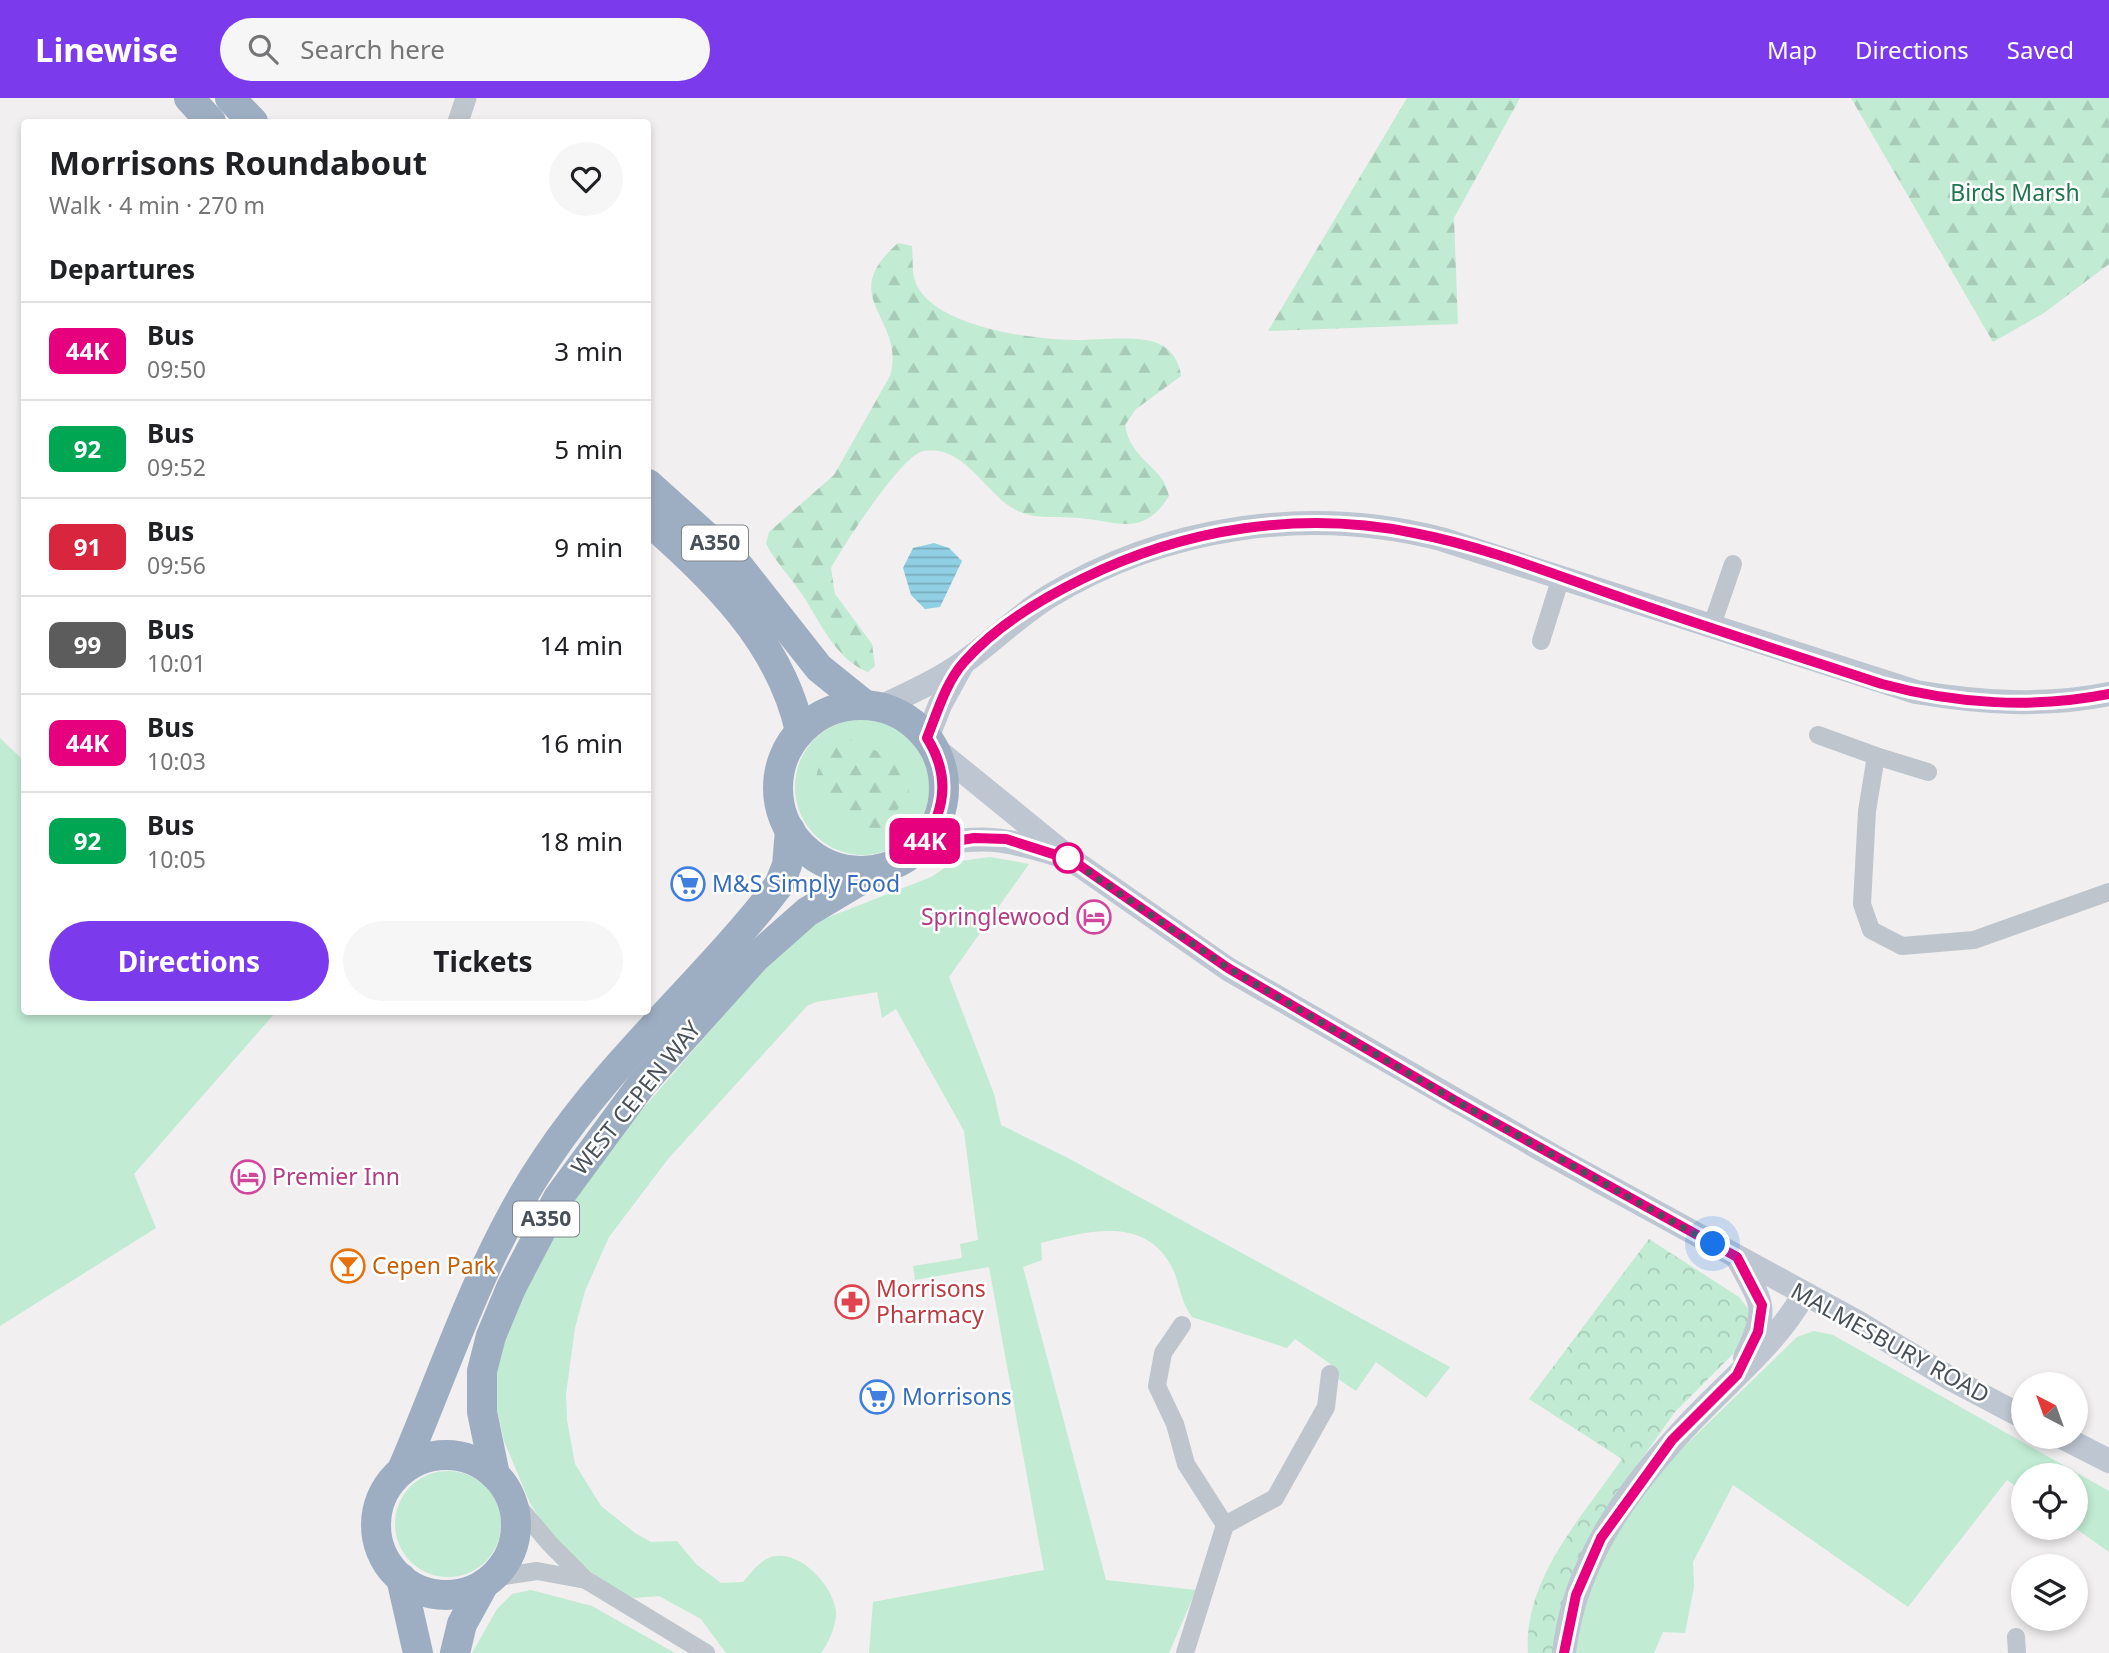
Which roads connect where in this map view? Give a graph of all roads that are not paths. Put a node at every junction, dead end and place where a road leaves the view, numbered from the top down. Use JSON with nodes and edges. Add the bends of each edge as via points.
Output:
{"nodes":[{"id":1,"x":189,"y":98,"type":"edge"},
{"id":2,"x":230,"y":98,"type":"edge"},
{"id":3,"x":466,"y":98,"type":"edge"},
{"id":4,"x":208,"y":119,"type":"edge"},
{"id":5,"x":250,"y":119,"type":"edge"},
{"id":6,"x":459,"y":119,"type":"edge"},
{"id":7,"x":651,"y":487,"type":"edge"},
{"id":8,"x":651,"y":523,"type":"edge"},
{"id":9,"x":1733,"y":564,"type":"dead end"},
{"id":10,"x":1561,"y":577,"type":"junction"},
{"id":11,"x":1711,"y":628,"type":"junction"},
{"id":12,"x":1541,"y":641,"type":"dead end"},
{"id":13,"x":964,"y":662,"type":"junction"},
{"id":14,"x":2109,"y":694,"type":"edge"},
{"id":15,"x":873,"y":706,"type":"junction"},
{"id":16,"x":800,"y":731,"type":"junction"},
{"id":17,"x":1818,"y":735,"type":"dead end"},
{"id":18,"x":930,"y":742,"type":"junction"},
{"id":19,"x":1876,"y":756,"type":"junction"},
{"id":20,"x":1928,"y":772,"type":"dead end"},
{"id":21,"x":790,"y":830,"type":"junction"},
{"id":22,"x":920,"y":847,"type":"junction"},
{"id":23,"x":1072,"y":860,"type":"junction"},
{"id":24,"x":879,"y":869,"type":"junction"},
{"id":25,"x":2109,"y":892,"type":"edge"},
{"id":26,"x":1737,"y":1257,"type":"junction"},
{"id":27,"x":1804,"y":1294,"type":"junction"},
{"id":28,"x":1182,"y":1325,"type":"dead end"},
{"id":29,"x":1330,"y":1374,"type":"dead end"},
{"id":30,"x":1737,"y":1375,"type":"junction"},
{"id":31,"x":2011,"y":1411,"type":"edge"},
{"id":32,"x":2086,"y":1449,"type":"edge"},
{"id":33,"x":2109,"y":1461,"type":"edge"},
{"id":34,"x":402,"y":1470,"type":"junction"},
{"id":35,"x":504,"y":1487,"type":"junction"},
{"id":36,"x":1225,"y":1525,"type":"junction"},
{"id":37,"x":401,"y":1578,"type":"junction"},
{"id":38,"x":586,"y":1580,"type":"junction"},
{"id":39,"x":488,"y":1581,"type":"junction"},
{"id":40,"x":1191,"y":1650,"type":"edge"},
{"id":41,"x":418,"y":1653,"type":"edge"},
{"id":42,"x":454,"y":1653,"type":"edge"},
{"id":43,"x":704,"y":1653,"type":"edge"},
{"id":44,"x":1564,"y":1653,"type":"edge"}],
"edges":[{"from":1,"to":4,"type":"highway"},
{"from":2,"to":5,"type":"highway"},
{"from":3,"to":6,"type":"street"},
{"from":7,"to":15,"type":"highway","number":"A350","via":[[737,564],[813,662],[842,690]]},
{"from":8,"to":16,"type":"highway","number":"A350","via":[[744,616],[784,682]]},
{"from":9,"to":11,"type":"street"},
{"from":10,"to":11,"type":"main road"},
{"from":10,"to":12,"type":"street"},
{"from":10,"to":13,"type":"main road","via":[[1441,539],[1374,526],[1304,523],[1231,530],[1151,550],[1082,579],[1025,612]]},
{"from":11,"to":14,"type":"main road","via":[[1926,694],[2019,703]]},
{"from":13,"to":15,"type":"main road"},
{"from":13,"to":18,"type":"main road","via":[[940,705]]},
{"from":15,"to":16,"type":"highway","number":"A350","via":[[831,710]]},
{"from":15,"to":18,"type":"highway","number":"A350","via":[[903,716]]},
{"from":16,"to":21,"type":"highway","number":"A350","via":[[783,762],[779,786],[783,818]]},
{"from":17,"to":19,"type":"street"},
{"from":18,"to":22,"type":"highway","number":"A350","via":[[941,766],[943,800],[935,825]]},
{"from":18,"to":23,"type":"main road","name":"MALMESBURY ROAD"},
{"from":19,"to":20,"type":"street"},
{"from":19,"to":25,"type":"street","via":[[1867,811],[1862,904],[1871,930],[1902,946],[1974,940]]},
{"from":21,"to":24,"type":"highway","number":"A350","via":[[825,862],[850,870]]},
{"from":21,"to":34,"type":"highway","name":"WEST CEPEN WAY","number":"A350","via":[[787,865],[779,885],[604,1082],[517,1205]]},
{"from":22,"to":23,"type":"main road","name":"MALMESBURY ROAD","via":[[974,838],[1006,839]]},
{"from":22,"to":24,"type":"highway","number":"A350"},
{"from":23,"to":26,"type":"main road","name":"MALMESBURY ROAD","via":[[1228,968]]},
{"from":24,"to":35,"type":"highway","name":"WEST CEPEN WAY","number":"A350","via":[[807,912],[769,944],[642,1084],[558,1198],[511,1288],[484,1363],[481,1399]]},
{"from":26,"to":27,"type":"main road","name":"MALMESBURY ROAD"},
{"from":26,"to":30,"type":"main road","via":[[1763,1313]]},
{"from":27,"to":30,"type":"main road","via":[[1780,1331]]},
{"from":27,"to":31,"type":"main road","name":"MALMESBURY ROAD"},
{"from":28,"to":36,"type":"street","via":[[1163,1353],[1157,1386],[1175,1424],[1186,1464]]},
{"from":29,"to":36,"type":"street","via":[[1326,1407],[1275,1499]]},
{"from":30,"to":44,"type":"main road","via":[[1672,1440],[1601,1538],[1576,1595]]},
{"from":32,"to":33,"type":"main road"},
{"from":34,"to":35,"type":"highway","via":[[426,1457],[453,1455],[473,1460]]},
{"from":34,"to":37,"type":"highway","via":[[383,1493],[376,1528],[383,1554]]},
{"from":35,"to":38,"type":"street"},
{"from":35,"to":39,"type":"highway","via":[[516,1518],[515,1538],[505,1563]]},
{"from":36,"to":40,"type":"street"},
{"from":37,"to":39,"type":"highway","via":[[441,1595],[468,1591]]},
{"from":37,"to":41,"type":"highway"},
{"from":38,"to":39,"type":"street","via":[[537,1570]]},
{"from":38,"to":43,"type":"street"},
{"from":39,"to":42,"type":"highway","via":[[462,1624]]}]}
